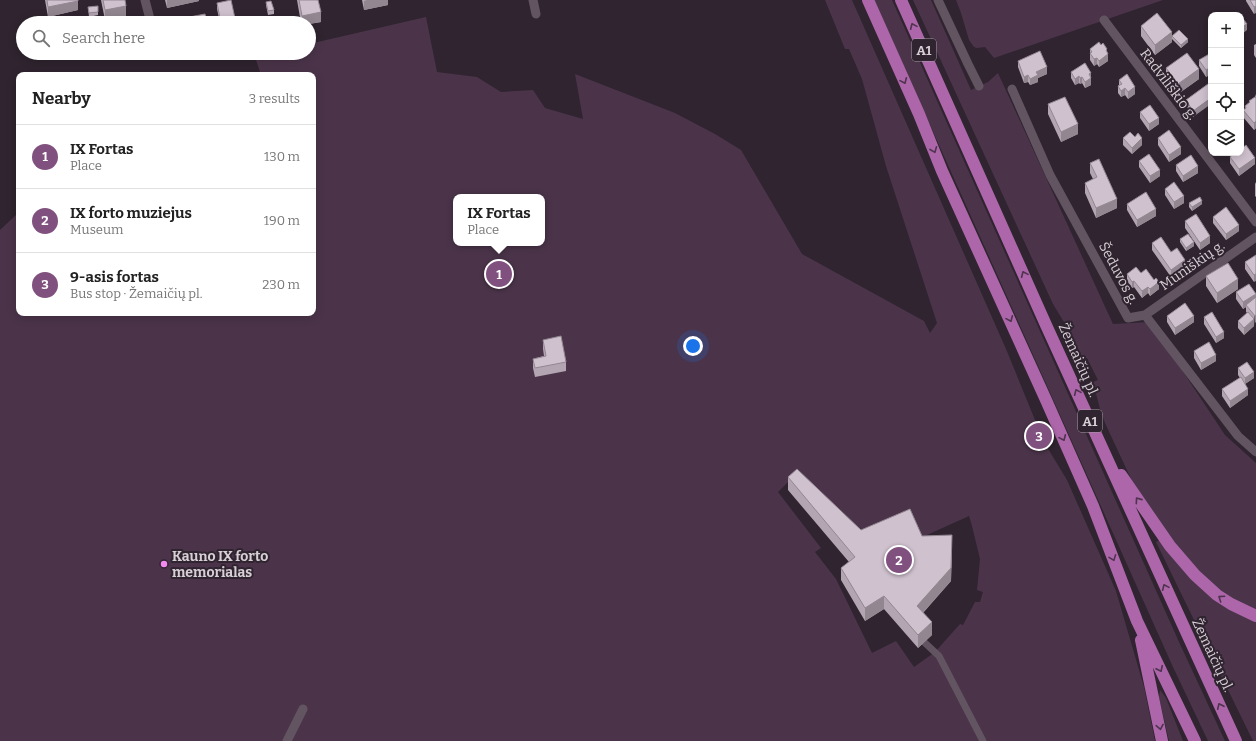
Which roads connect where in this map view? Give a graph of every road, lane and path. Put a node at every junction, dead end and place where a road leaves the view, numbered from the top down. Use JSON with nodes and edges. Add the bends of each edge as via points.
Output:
{"nodes":[{"id":1,"x":145,"y":0,"type":"edge"},
{"id":2,"x":533,"y":0,"type":"edge"},
{"id":3,"x":868,"y":0,"type":"edge"},
{"id":4,"x":901,"y":0,"type":"edge"},
{"id":5,"x":938,"y":0,"type":"edge"},
{"id":6,"x":536,"y":14,"type":"dead end"},
{"id":7,"x":149,"y":16,"type":"edge"},
{"id":8,"x":1104,"y":20,"type":"dead end"},
{"id":9,"x":979,"y":86,"type":"dead end"},
{"id":10,"x":1012,"y":89,"type":"dead end"},
{"id":11,"x":1256,"y":222,"type":"edge"},
{"id":12,"x":1256,"y":237,"type":"edge"},
{"id":13,"x":1145,"y":316,"type":"junction"},
{"id":14,"x":1103,"y":450,"type":"junction"},
{"id":15,"x":1256,"y":452,"type":"edge"},
{"id":16,"x":1256,"y":616,"type":"edge"},
{"id":17,"x":1137,"y":621,"type":"junction"},
{"id":18,"x":924,"y":642,"type":"edge"},
{"id":19,"x":303,"y":709,"type":"dead end"},
{"id":20,"x":287,"y":741,"type":"edge"},
{"id":21,"x":983,"y":741,"type":"edge"},
{"id":22,"x":1162,"y":741,"type":"edge"},
{"id":23,"x":1195,"y":741,"type":"edge"},
{"id":24,"x":1236,"y":741,"type":"edge"}],
"edges":[{"from":1,"to":7,"type":"street"},
{"from":2,"to":6,"type":"street"},
{"from":3,"to":17,"type":"highway","number":"A1","one_way":true,"via":[[1093,506]]},
{"from":14,"to":4,"type":"highway","name":"Žemaičių pl.","number":"A1","one_way":true},
{"from":5,"to":9,"type":"street"},
{"from":8,"to":11,"type":"street","name":"Radviliškio g."},
{"from":10,"to":13,"type":"street","name":"Šeduvos g.","via":[[1050,174],[1128,318]]},
{"from":12,"to":13,"type":"street","name":"Muniškių g."},
{"from":13,"to":15,"type":"street","name":"Šeduvos g.","via":[[1238,436]]},
{"from":16,"to":14,"type":"highway","one_way":true,"via":[[1216,595],[1195,575],[1170,546]]},
{"from":24,"to":14,"type":"highway","name":"Žemaičių pl.","number":"A1","one_way":true},
{"from":17,"to":22,"type":"highway","one_way":true},
{"from":17,"to":23,"type":"highway","number":"A1","one_way":true},
{"from":18,"to":21,"type":"street","via":[[939,656]]},
{"from":19,"to":20,"type":"street"}]}
